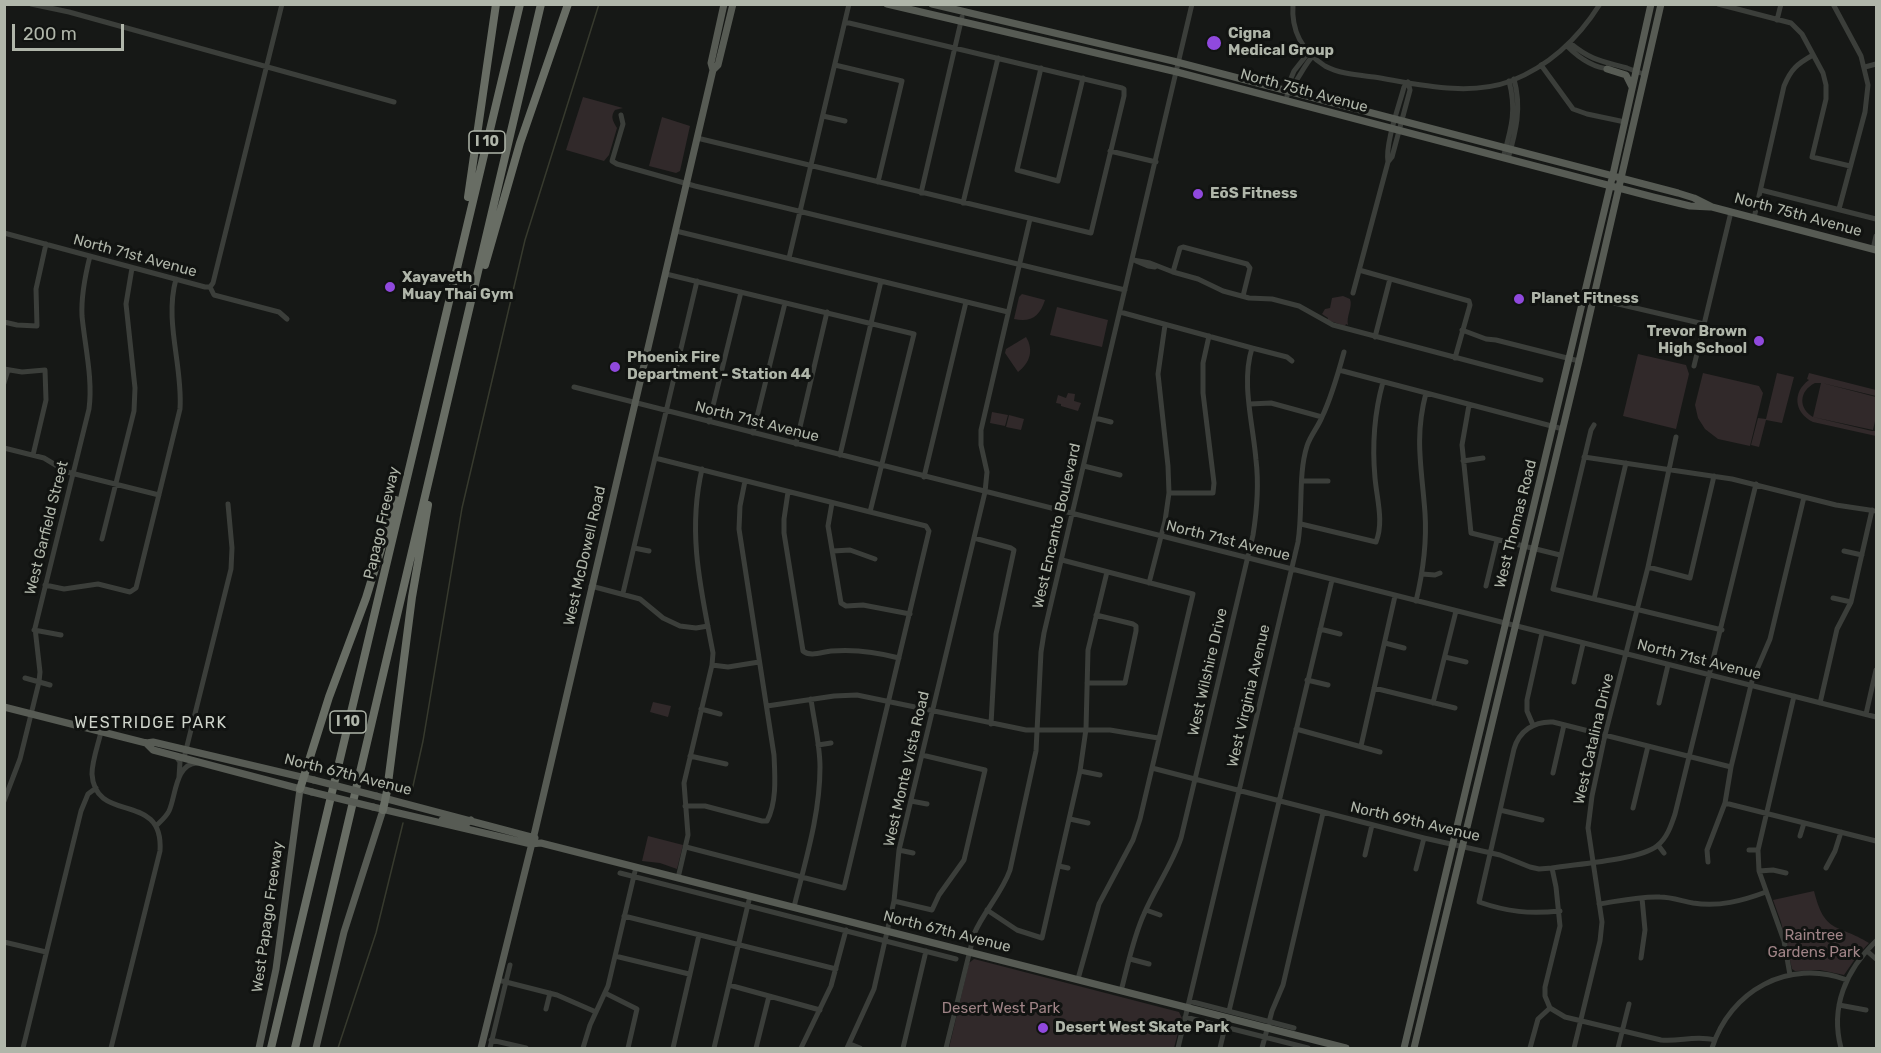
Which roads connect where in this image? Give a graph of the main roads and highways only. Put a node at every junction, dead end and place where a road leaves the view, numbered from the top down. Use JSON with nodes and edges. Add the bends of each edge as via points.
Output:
{"nodes":[{"id":1,"x":496,"y":4,"type":"edge"},
{"id":2,"x":520,"y":4,"type":"edge"},
{"id":3,"x":541,"y":4,"type":"edge"},
{"id":4,"x":568,"y":4,"type":"edge"},
{"id":5,"x":724,"y":4,"type":"edge"},
{"id":6,"x":733,"y":4,"type":"edge"},
{"id":7,"x":887,"y":4,"type":"edge"},
{"id":8,"x":932,"y":4,"type":"edge"},
{"id":9,"x":1651,"y":4,"type":"edge"},
{"id":10,"x":1661,"y":4,"type":"edge"},
{"id":11,"x":1016,"y":34,"type":"junction"},
{"id":12,"x":1070,"y":37,"type":"junction"},
{"id":13,"x":1086,"y":51,"type":"junction"},
{"id":14,"x":713,"y":69,"type":"junction"},
{"id":15,"x":1607,"y":69,"type":"road end"},
{"id":16,"x":1632,"y":88,"type":"junction"},
{"id":17,"x":1613,"y":176,"type":"junction"},
{"id":18,"x":1622,"y":178,"type":"junction"},
{"id":19,"x":1611,"y":186,"type":"junction"},
{"id":20,"x":1619,"y":188,"type":"junction"},
{"id":21,"x":1712,"y":207,"type":"junction"},
{"id":22,"x":1875,"y":249,"type":"edge"},
{"id":23,"x":454,"y":279,"type":"junction"},
{"id":24,"x":464,"y":332,"type":"junction"},
{"id":25,"x":427,"y":396,"type":"junction"},
{"id":26,"x":436,"y":451,"type":"junction"},
{"id":27,"x":4,"y":707,"type":"edge"},
{"id":28,"x":146,"y":743,"type":"junction"},
{"id":29,"x":1477,"y":745,"type":"junction"},
{"id":30,"x":1486,"y":747,"type":"junction"},
{"id":31,"x":184,"y":754,"type":"junction"},
{"id":32,"x":303,"y":777,"type":"junction"},
{"id":33,"x":300,"y":789,"type":"junction"},
{"id":34,"x":386,"y":798,"type":"junction"},
{"id":35,"x":382,"y":813,"type":"junction"},
{"id":36,"x":1460,"y":817,"type":"junction"},
{"id":37,"x":1469,"y":819,"type":"junction"},
{"id":38,"x":421,"y":820,"type":"junction"},
{"id":39,"x":471,"y":820,"type":"junction"},
{"id":40,"x":533,"y":836,"type":"junction"},
{"id":41,"x":541,"y":843,"type":"junction"},
{"id":42,"x":531,"y":844,"type":"junction"},
{"id":43,"x":259,"y":1048,"type":"edge"},
{"id":44,"x":271,"y":1048,"type":"edge"},
{"id":45,"x":294,"y":1048,"type":"edge"},
{"id":46,"x":316,"y":1048,"type":"edge"},
{"id":47,"x":481,"y":1048,"type":"edge"},
{"id":48,"x":1346,"y":1048,"type":"edge"},
{"id":49,"x":1404,"y":1048,"type":"edge"},
{"id":50,"x":1414,"y":1048,"type":"edge"}],
"edges":[{"from":1,"to":23,"type":"highway","via":[[476,157]]},
{"from":2,"to":23,"type":"highway","name":"Papago Freeway","number":"I 10"},
{"from":3,"to":24,"type":"highway","number":"I 10"},
{"from":4,"to":24,"type":"highway","via":[[514,162]]},
{"from":5,"to":14,"type":"main road","name":"West McDowell Road"},
{"from":6,"to":14,"type":"main road","name":"West McDowell Road","via":[[718,65]]},
{"from":7,"to":11,"type":"main road","name":"North 75th Avenue"},
{"from":8,"to":12,"type":"main road","name":"North 75th Avenue"},
{"from":9,"to":16,"type":"main road","name":"West Thomas Road"},
{"from":10,"to":18,"type":"main road","name":"West Thomas Road"},
{"from":11,"to":12,"type":"main road","via":[[1061,41]]},
{"from":11,"to":13,"type":"main road","name":"North 75th Avenue"},
{"from":12,"to":13,"type":"main road"},
{"from":12,"to":17,"type":"main road","name":"North 75th Avenue"},
{"from":13,"to":19,"type":"main road","name":"North 75th Avenue"},
{"from":14,"to":40,"type":"main road","name":"West McDowell Road"},
{"from":15,"to":16,"type":"main road","via":[[1626,75]]},
{"from":16,"to":17,"type":"main road","name":"West Thomas Road"},
{"from":17,"to":18,"type":"main road","name":"North 75th Avenue"},
{"from":17,"to":19,"type":"main road","name":"West Thomas Road"},
{"from":18,"to":20,"type":"main road","name":"West Thomas Road"},
{"from":18,"to":21,"type":"main road","name":"North 75th Avenue","via":[[1694,198]]},
{"from":19,"to":20,"type":"main road","name":"North 75th Avenue"},
{"from":19,"to":29,"type":"main road","name":"West Thomas Road"},
{"from":20,"to":21,"type":"main road","name":"North 75th Avenue","via":[[1690,206]]},
{"from":20,"to":30,"type":"main road","name":"West Thomas Road"},
{"from":21,"to":22,"type":"main road","name":"North 75th Avenue"},
{"from":23,"to":25,"type":"highway","name":"Papago Freeway","number":"I 10"},
{"from":24,"to":26,"type":"highway","number":"I 10"},
{"from":25,"to":32,"type":"highway","via":[[366,598]]},
{"from":25,"to":44,"type":"highway","name":"Papago Freeway","number":"I 10"},
{"from":26,"to":34,"type":"highway"},
{"from":26,"to":45,"type":"highway","number":"I 10"},
{"from":27,"to":28,"type":"main road","name":"North 67th Avenue"},
{"from":28,"to":31,"type":"main road","name":"North 67th Avenue"},
{"from":28,"to":31,"type":"main road","name":"North 67th Avenue","via":[[153,750]]},
{"from":29,"to":30,"type":"main road"},
{"from":29,"to":36,"type":"main road","name":"West Thomas Road"},
{"from":30,"to":37,"type":"main road","name":"West Thomas Road"},
{"from":31,"to":32,"type":"main road","name":"North 67th Avenue"},
{"from":31,"to":33,"type":"main road","name":"North 67th Avenue"},
{"from":32,"to":33,"type":"highway"},
{"from":32,"to":34,"type":"main road","name":"North 67th Avenue","bridge":true},
{"from":33,"to":35,"type":"main road","name":"North 67th Avenue","bridge":true,"via":[[373,807]]},
{"from":33,"to":43,"type":"main road","name":"West Papago Freeway","via":[[274,978]]},
{"from":34,"to":35,"type":"highway"},
{"from":34,"to":39,"type":"main road","name":"North 67th Avenue"},
{"from":35,"to":38,"type":"main road","name":"North 67th Avenue"},
{"from":35,"to":46,"type":"main road","via":[[344,932]]},
{"from":36,"to":37,"type":"main road"},
{"from":36,"to":49,"type":"main road","name":"West Thomas Road"},
{"from":37,"to":50,"type":"main road","name":"West Thomas Road"},
{"from":38,"to":39,"type":"main road","via":[[466,824]]},
{"from":38,"to":42,"type":"main road","name":"North 67th Avenue"},
{"from":39,"to":40,"type":"main road","name":"North 67th Avenue"},
{"from":40,"to":41,"type":"main road","name":"North 67th Avenue"},
{"from":40,"to":42,"type":"main road","name":"West McDowell Road"},
{"from":41,"to":42,"type":"main road","name":"North 67th Avenue"},
{"from":41,"to":48,"type":"main road","name":"North 67th Avenue","via":[[1121,991],[1188,1004]]},
{"from":42,"to":47,"type":"main road","name":"West McDowell Road"}]}
